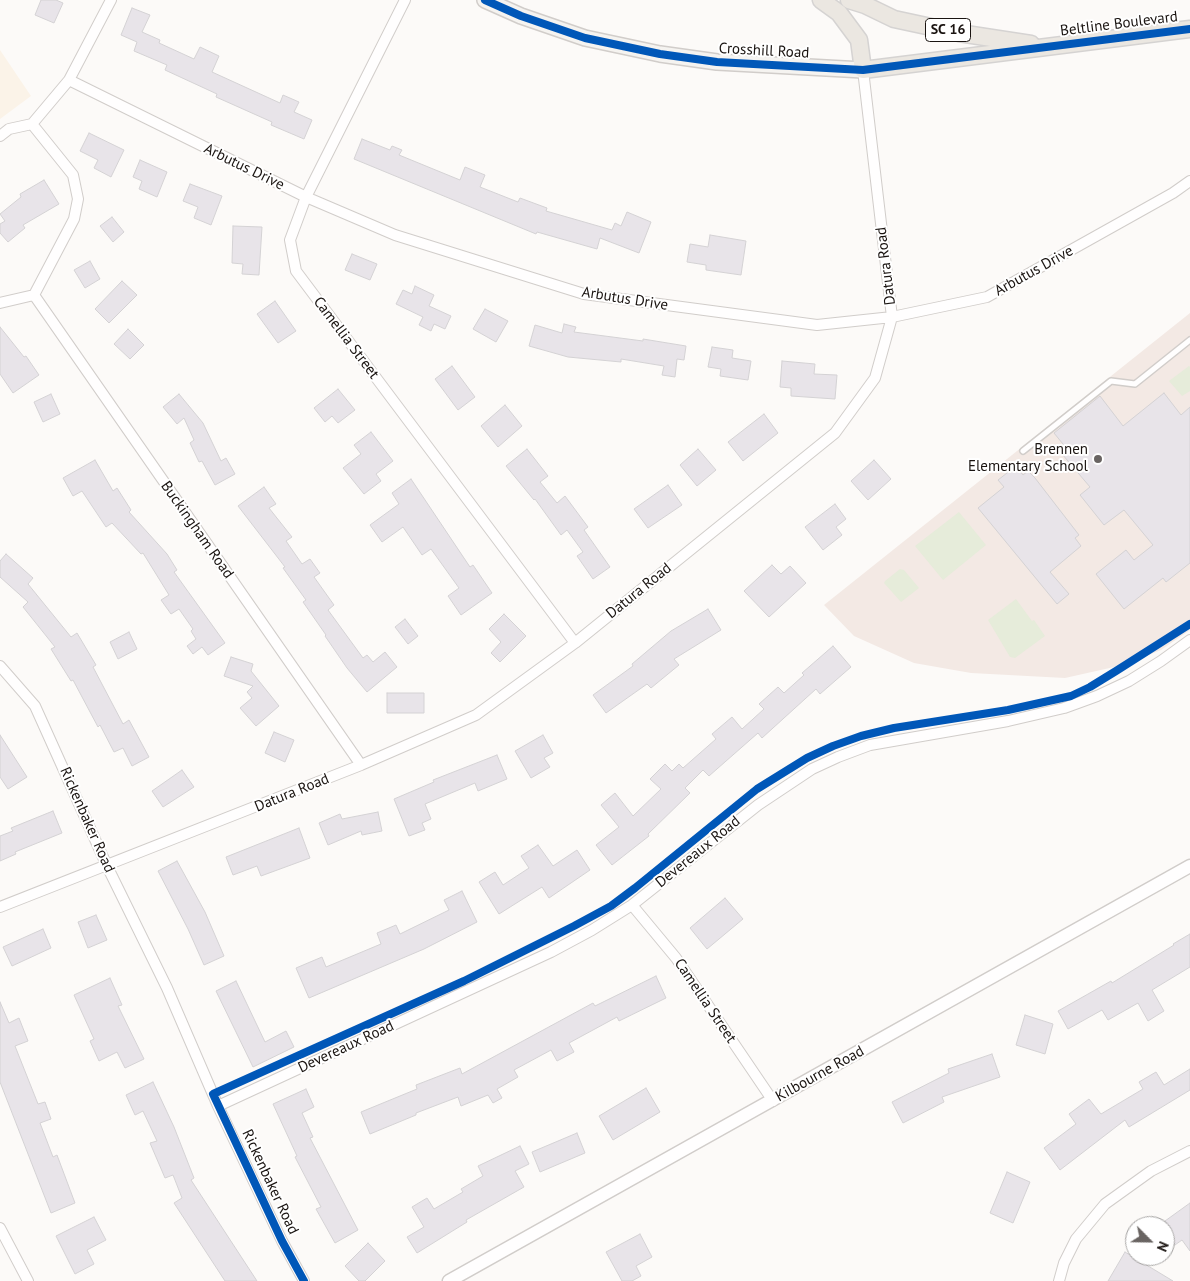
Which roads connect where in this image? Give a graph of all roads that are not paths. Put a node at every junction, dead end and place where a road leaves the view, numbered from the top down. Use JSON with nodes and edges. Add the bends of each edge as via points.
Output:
{"nodes":[{"id":1,"x":111,"y":0,"type":"edge"},
{"id":2,"x":405,"y":0,"type":"edge"},
{"id":3,"x":484,"y":0,"type":"edge"},
{"id":4,"x":821,"y":0,"type":"edge"},
{"id":5,"x":849,"y":0,"type":"edge"},
{"id":6,"x":1190,"y":29,"type":"edge"},
{"id":7,"x":1050,"y":47,"type":"junction"},
{"id":8,"x":863,"y":70,"type":"junction"},
{"id":9,"x":69,"y":80,"type":"junction"},
{"id":10,"x":32,"y":124,"type":"junction"},
{"id":11,"x":0,"y":136,"type":"edge"},
{"id":12,"x":1190,"y":181,"type":"edge"},
{"id":13,"x":306,"y":197,"type":"junction"},
{"id":14,"x":34,"y":295,"type":"junction"},
{"id":15,"x":0,"y":303,"type":"edge"},
{"id":16,"x":892,"y":318,"type":"junction"},
{"id":17,"x":1190,"y":340,"type":"edge"},
{"id":18,"x":1023,"y":452,"type":"dead end"},
{"id":19,"x":1190,"y":640,"type":"edge"},
{"id":20,"x":575,"y":643,"type":"junction"},
{"id":21,"x":0,"y":666,"type":"edge"},
{"id":22,"x":361,"y":765,"type":"junction"},
{"id":23,"x":107,"y":866,"type":"junction"},
{"id":24,"x":1190,"y":866,"type":"edge"},
{"id":25,"x":632,"y":905,"type":"junction"},
{"id":26,"x":0,"y":907,"type":"edge"},
{"id":27,"x":773,"y":1101,"type":"junction"},
{"id":28,"x":218,"y":1106,"type":"junction"},
{"id":29,"x":1190,"y":1151,"type":"edge"},
{"id":30,"x":0,"y":1228,"type":"edge"},
{"id":31,"x":28,"y":1281,"type":"edge"},
{"id":32,"x":304,"y":1281,"type":"edge"},
{"id":33,"x":449,"y":1281,"type":"edge"},
{"id":34,"x":1059,"y":1281,"type":"edge"}],
"edges":[{"from":1,"to":9,"type":"street"},
{"from":2,"to":13,"type":"street","name":"Camellia Street"},
{"from":3,"to":8,"type":"main road","name":"Crosshill Road","via":[[585,38],[660,54],[718,62]]},
{"from":4,"to":8,"type":"main road","name":"Datura Road","via":[[839,13],[859,40]]},
{"from":5,"to":7,"type":"main road","number":"SC 16","via":[[894,19]]},
{"from":6,"to":7,"type":"main road","name":"Beltline Boulevard","number":"SC 16"},
{"from":7,"to":8,"type":"main road","name":"Crosshill Road","number":"SC 16"},
{"from":8,"to":16,"type":"street","name":"Datura Road"},
{"from":9,"to":10,"type":"street"},
{"from":9,"to":13,"type":"street","name":"Arbutus Drive"},
{"from":10,"to":11,"type":"street","via":[[9,129]]},
{"from":10,"to":14,"type":"street","via":[[73,175],[78,199],[74,219]]},
{"from":12,"to":16,"type":"street","name":"Arbutus Drive","via":[[987,297]]},
{"from":13,"to":16,"type":"street","name":"Arbutus Drive","via":[[395,235],[584,294],[817,325]]},
{"from":13,"to":20,"type":"street","name":"Camellia Street","via":[[290,240],[296,271]]},
{"from":14,"to":15,"type":"street"},
{"from":14,"to":22,"type":"street","name":"Buckingham Road"},
{"from":16,"to":20,"type":"street","name":"Datura Road","via":[[875,378],[835,433]]},
{"from":17,"to":18,"type":"lane","via":[[1135,384],[1111,381]]},
{"from":19,"to":25,"type":"street","name":"Devereaux Road","via":[[1129,680],[1064,708],[870,745],[812,768],[758,805]]},
{"from":20,"to":22,"type":"street","name":"Datura Road","via":[[476,715]]},
{"from":21,"to":23,"type":"street","name":"Rickenbaker Road","via":[[36,706]]},
{"from":22,"to":23,"type":"street","name":"Datura Road"},
{"from":23,"to":26,"type":"street","name":"Datura Road"},
{"from":23,"to":28,"type":"street","name":"Rickenbaker Road","via":[[167,988]]},
{"from":24,"to":27,"type":"street","name":"Kilbourne Road"},
{"from":25,"to":27,"type":"street","name":"Camellia Street","via":[[676,958]]},
{"from":25,"to":28,"type":"street","name":"Devereaux Road","via":[[551,952]]},
{"from":27,"to":33,"type":"street","name":"Kilbourne Road"},
{"from":28,"to":32,"type":"street","name":"Rickenbaker Road"},
{"from":29,"to":34,"type":"street","via":[[1151,1171],[1105,1204],[1076,1239]]},
{"from":30,"to":31,"type":"street"}]}
